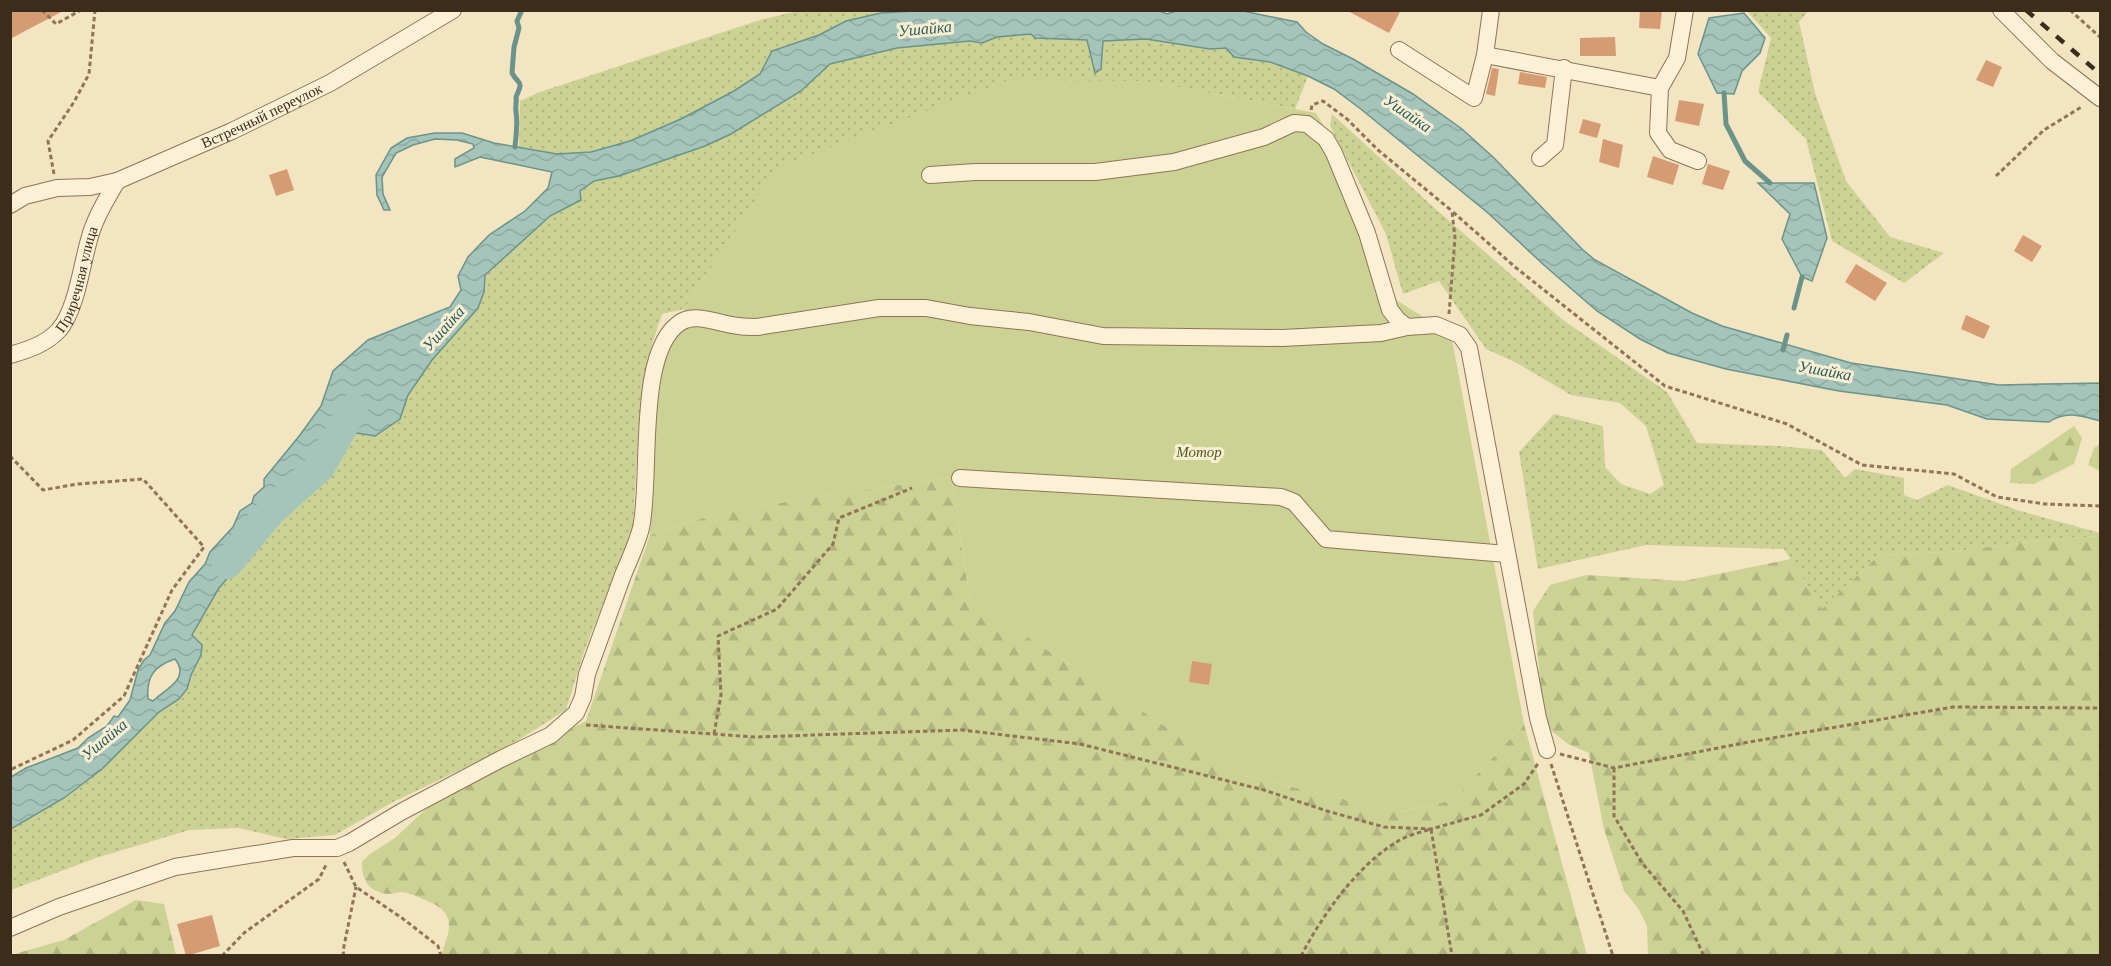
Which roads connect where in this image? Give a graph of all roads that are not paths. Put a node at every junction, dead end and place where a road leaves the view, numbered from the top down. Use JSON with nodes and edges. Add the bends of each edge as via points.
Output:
{"nodes":[{"id":1,"x":453,"y":10,"type":"edge"},
{"id":2,"x":1491,"y":10,"type":"edge"},
{"id":3,"x":1685,"y":10,"type":"edge"},
{"id":4,"x":2001,"y":10,"type":"edge"},
{"id":5,"x":1399,"y":50,"type":"dead end"},
{"id":6,"x":1485,"y":55,"type":"junction"},
{"id":7,"x":1564,"y":68,"type":"junction"},
{"id":8,"x":1660,"y":88,"type":"junction"},
{"id":9,"x":2099,"y":98,"type":"edge"},
{"id":10,"x":1540,"y":158,"type":"dead end"},
{"id":11,"x":1698,"y":161,"type":"dead end"},
{"id":12,"x":930,"y":175,"type":"dead end"},
{"id":13,"x":117,"y":181,"type":"junction"},
{"id":14,"x":10,"y":205,"type":"edge"},
{"id":15,"x":1407,"y":327,"type":"junction"},
{"id":16,"x":10,"y":355,"type":"edge"},
{"id":17,"x":960,"y":478,"type":"dead end"},
{"id":18,"x":1507,"y":554,"type":"junction"},
{"id":19,"x":1547,"y":750,"type":"road end"},
{"id":20,"x":10,"y":928,"type":"edge"}],
"edges":[{"from":1,"to":13,"type":"street","name":"Встречный переулок","via":[[330,83]]},
{"from":2,"to":6,"type":"street"},
{"from":3,"to":8,"type":"street","via":[[1677,58]]},
{"from":4,"to":9,"type":"street","via":[[2052,61]]},
{"from":5,"to":6,"type":"street","via":[[1474,98]]},
{"from":6,"to":7,"type":"street"},
{"from":7,"to":8,"type":"street"},
{"from":7,"to":10,"type":"street","via":[[1555,145]]},
{"from":8,"to":11,"type":"street","via":[[1658,133],[1670,150]]},
{"from":12,"to":15,"type":"street","via":[[1095,172],[1174,162],[1264,137],[1294,123],[1307,124],[1326,139],[1334,153],[1367,233],[1390,310]]},
{"from":13,"to":14,"type":"street","name":"Встречный переулок","via":[[57,188],[25,196]]},
{"from":13,"to":16,"type":"street","name":"Приречная улица","via":[[92,229],[69,314],[46,340]]},
{"from":15,"to":18,"type":"street","via":[[1436,325],[1448,329],[1460,335],[1469,348]]},
{"from":15,"to":20,"type":"street","via":[[1381,333],[1282,338],[1102,336],[926,308],[879,308],[757,327],[701,319],[682,321],[667,334],[653,378],[641,528],[587,674],[583,697],[566,724],[364,835],[331,848],[292,848],[175,867]]},
{"from":17,"to":18,"type":"street","via":[[1281,497],[1294,502],[1326,539]]},
{"from":18,"to":19,"type":"street"}]}
